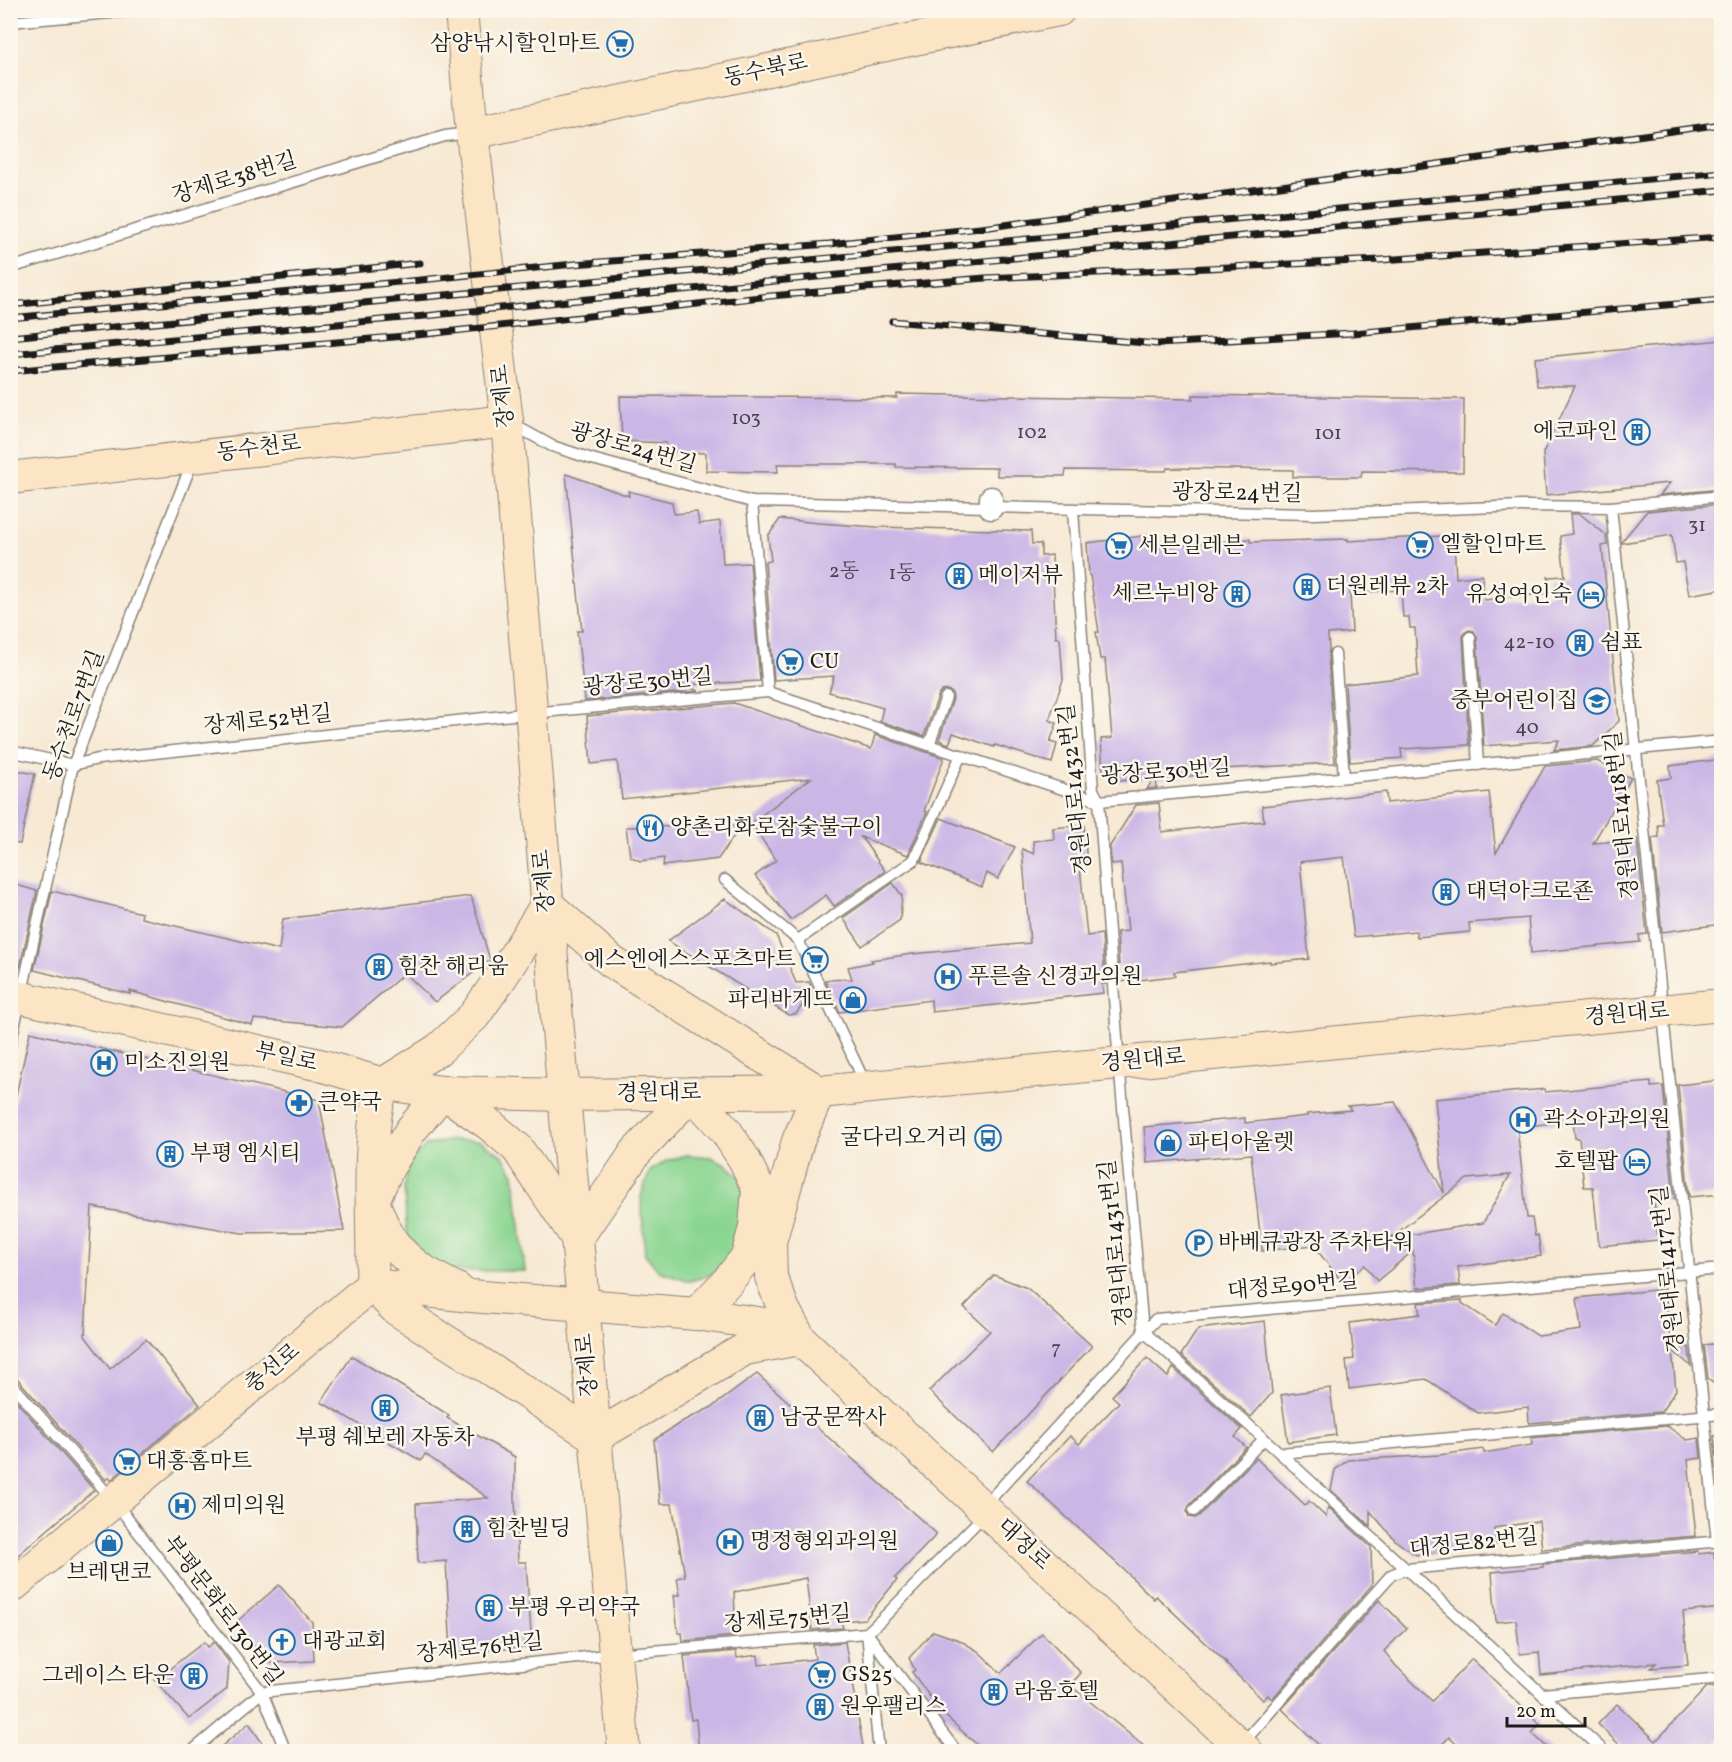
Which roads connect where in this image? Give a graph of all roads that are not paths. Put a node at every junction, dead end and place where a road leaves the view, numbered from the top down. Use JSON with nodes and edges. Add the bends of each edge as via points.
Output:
{"nodes":[{"id":1,"x":144,"y":10,"type":"edge"},
{"id":2,"x":461,"y":10,"type":"edge"},
{"id":3,"x":1059,"y":10,"type":"edge"},
{"id":4,"x":1023,"y":14,"type":"edge"},
{"id":5,"x":10,"y":22,"type":"edge"},
{"id":6,"x":472,"y":133,"type":"junction"},
{"id":7,"x":10,"y":268,"type":"edge"},
{"id":8,"x":507,"y":421,"type":"junction"},
{"id":9,"x":195,"y":457,"type":"junction"},
{"id":10,"x":10,"y":478,"type":"edge"},
{"id":11,"x":1722,"y":496,"type":"edge"},
{"id":12,"x":752,"y":502,"type":"junction"},
{"id":13,"x":1611,"y":507,"type":"junction"},
{"id":14,"x":1073,"y":510,"type":"junction"},
{"id":15,"x":1470,"y":637,"type":"dead end"},
{"id":16,"x":1335,"y":654,"type":"dead end"},
{"id":17,"x":768,"y":692,"type":"junction"},
{"id":18,"x":946,"y":697,"type":"dead end"},
{"id":19,"x":531,"y":712,"type":"junction"},
{"id":20,"x":1722,"y":741,"type":"edge"},
{"id":21,"x":929,"y":745,"type":"junction"},
{"id":22,"x":1635,"y":750,"type":"junction"},
{"id":23,"x":10,"y":751,"type":"edge"},
{"id":24,"x":961,"y":755,"type":"junction"},
{"id":25,"x":74,"y":765,"type":"junction"},
{"id":26,"x":1478,"y":765,"type":"junction"},
{"id":27,"x":1344,"y":777,"type":"junction"},
{"id":28,"x":1099,"y":801,"type":"junction"},
{"id":29,"x":725,"y":880,"type":"dead end"},
{"id":30,"x":547,"y":904,"type":"junction"},
{"id":31,"x":798,"y":940,"type":"junction"},
{"id":32,"x":16,"y":996,"type":"edge"},
{"id":33,"x":1722,"y":1005,"type":"edge"},
{"id":34,"x":1663,"y":1011,"type":"junction"},
{"id":35,"x":10,"y":1045,"type":"edge"},
{"id":36,"x":1119,"y":1063,"type":"junction"},
{"id":37,"x":383,"y":1084,"type":"junction"},
{"id":38,"x":867,"y":1088,"type":"junction"},
{"id":39,"x":443,"y":1092,"type":"junction"},
{"id":40,"x":819,"y":1092,"type":"junction"},
{"id":41,"x":692,"y":1093,"type":"junction"},
{"id":42,"x":564,"y":1095,"type":"junction"},
{"id":43,"x":373,"y":1201,"type":"junction"},
{"id":44,"x":577,"y":1238,"type":"junction"},
{"id":45,"x":1722,"y":1269,"type":"edge"},
{"id":46,"x":1689,"y":1271,"type":"junction"},
{"id":47,"x":372,"y":1285,"type":"junction"},
{"id":48,"x":471,"y":1296,"type":"junction"},
{"id":49,"x":583,"y":1306,"type":"junction"},
{"id":50,"x":696,"y":1314,"type":"junction"},
{"id":51,"x":1143,"y":1331,"type":"junction"},
{"id":52,"x":800,"y":1339,"type":"junction"},
{"id":53,"x":10,"y":1382,"type":"edge"},
{"id":54,"x":1722,"y":1414,"type":"edge"},
{"id":55,"x":1704,"y":1416,"type":"junction"},
{"id":56,"x":595,"y":1437,"type":"junction"},
{"id":57,"x":1264,"y":1439,"type":"junction"},
{"id":58,"x":1280,"y":1453,"type":"junction"},
{"id":59,"x":114,"y":1501,"type":"junction"},
{"id":60,"x":985,"y":1510,"type":"junction"},
{"id":61,"x":1194,"y":1511,"type":"dead end"},
{"id":62,"x":1719,"y":1542,"type":"edge"},
{"id":63,"x":1406,"y":1569,"type":"junction"},
{"id":64,"x":10,"y":1588,"type":"edge"},
{"id":65,"x":867,"y":1632,"type":"junction"},
{"id":66,"x":615,"y":1654,"type":"junction"},
{"id":67,"x":1722,"y":1678,"type":"edge"},
{"id":68,"x":262,"y":1692,"type":"junction"},
{"id":69,"x":1542,"y":1694,"type":"junction"},
{"id":70,"x":1241,"y":1750,"type":"edge"},
{"id":71,"x":191,"y":1752,"type":"edge"},
{"id":72,"x":286,"y":1752,"type":"edge"},
{"id":73,"x":624,"y":1752,"type":"edge"},
{"id":74,"x":879,"y":1752,"type":"edge"},
{"id":75,"x":957,"y":1752,"type":"edge"},
{"id":76,"x":1605,"y":1752,"type":"edge"}],
"edges":[{"from":1,"to":5,"type":"lane"},
{"from":2,"to":6,"type":"street","name":"장제로"},
{"from":3,"to":4,"type":"street","name":"동수북로"},
{"from":4,"to":6,"type":"street","name":"동수북로"},
{"from":6,"to":7,"type":"lane","name":"장제로38번길","via":[[445,135]]},
{"from":6,"to":8,"type":"street","name":"장제로"},
{"from":8,"to":9,"type":"street","name":"동수천로"},
{"from":8,"to":12,"type":"lane","name":"광장로24번길","via":[[552,446]]},
{"from":8,"to":19,"type":"street","name":"장제로"},
{"from":9,"to":10,"type":"street","name":"동수천로"},
{"from":9,"to":25,"type":"lane","name":"동수천로7번길"},
{"from":11,"to":13,"type":"lane","name":"광장로24번길"},
{"from":12,"to":14,"type":"lane","name":"광장로24번길","via":[[991,503]]},
{"from":12,"to":17,"type":"lane"},
{"from":13,"to":14,"type":"lane","name":"광장로24번길","via":[[1523,506],[1314,514]]},
{"from":13,"to":22,"type":"lane","name":"경원대로1418번길"},
{"from":14,"to":28,"type":"lane","name":"경원대로1432번길","via":[[1093,790]]},
{"from":15,"to":26,"type":"lane"},
{"from":16,"to":27,"type":"lane"},
{"from":17,"to":19,"type":"lane","name":"광장로30번길"},
{"from":17,"to":21,"type":"lane","name":"광장로30번길"},
{"from":18,"to":21,"type":"lane"},
{"from":19,"to":25,"type":"lane","name":"장제로52번길","via":[[98,759]]},
{"from":19,"to":30,"type":"street","name":"장제로"},
{"from":20,"to":22,"type":"lane","name":"광장로30번길"},
{"from":21,"to":24,"type":"lane","name":"광장로30번길"},
{"from":22,"to":26,"type":"lane","name":"광장로30번길"},
{"from":22,"to":34,"type":"lane","name":"경원대로1418번길"},
{"from":23,"to":25,"type":"lane","name":"장제로52번길"},
{"from":24,"to":28,"type":"lane","name":"광장로30번길"},
{"from":24,"to":31,"type":"lane","via":[[914,860]]},
{"from":25,"to":32,"type":"lane","name":"동수천로7번길"},
{"from":26,"to":27,"type":"lane","name":"광장로30번길"},
{"from":27,"to":28,"type":"lane","name":"광장로30번길"},
{"from":28,"to":36,"type":"lane","name":"경원대로1432번길"},
{"from":29,"to":31,"type":"lane"},
{"from":30,"to":37,"type":"street","via":[[474,1016],[439,1049]]},
{"from":30,"to":40,"type":"street","via":[[612,962]]},
{"from":30,"to":42,"type":"street","name":"장제로"},
{"from":31,"to":38,"type":"lane"},
{"from":32,"to":35,"type":"lane","name":"동수천로7번길"},
{"from":32,"to":37,"type":"street","name":"부일로","via":[[320,1065]]},
{"from":33,"to":34,"type":"street","name":"경원대로"},
{"from":34,"to":36,"type":"street","name":"경원대로"},
{"from":34,"to":46,"type":"lane","name":"경원대로1417번길"},
{"from":36,"to":38,"type":"street","name":"경원대로"},
{"from":36,"to":51,"type":"lane","name":"경원대로1431번길"},
{"from":37,"to":39,"type":"street","name":"부일로"},
{"from":37,"to":43,"type":"street","via":[[375,1119]]},
{"from":38,"to":40,"type":"street","name":"경원대로"},
{"from":39,"to":42,"type":"street","name":"부일로"},
{"from":39,"to":43,"type":"street","via":[[411,1130]]},
{"from":39,"to":44,"type":"street","via":[[517,1148]]},
{"from":40,"to":41,"type":"street","name":"경원대로"},
{"from":40,"to":52,"type":"street","via":[[798,1141],[770,1242],[771,1277]]},
{"from":41,"to":42,"type":"street","name":"경원대로"},
{"from":41,"to":44,"type":"street","via":[[636,1152]]},
{"from":41,"to":50,"type":"street","via":[[726,1131],[758,1188],[755,1227],[747,1257]]},
{"from":42,"to":44,"type":"street","name":"장제로"},
{"from":43,"to":47,"type":"street"},
{"from":43,"to":48,"type":"street","via":[[387,1233],[403,1256],[428,1275]]},
{"from":44,"to":49,"type":"street","name":"장제로"},
{"from":45,"to":46,"type":"lane","name":"대정로90번길"},
{"from":46,"to":51,"type":"lane","name":"대정로90번길","via":[[1156,1319]]},
{"from":46,"to":55,"type":"lane","name":"경원대로1417번길"},
{"from":47,"to":48,"type":"street"},
{"from":47,"to":56,"type":"street","via":[[396,1309]]},
{"from":47,"to":59,"type":"street","name":"충선로"},
{"from":48,"to":49,"type":"street"},
{"from":49,"to":50,"type":"street"},
{"from":49,"to":56,"type":"street","name":"장제로"},
{"from":50,"to":52,"type":"street","via":[[765,1324]]},
{"from":51,"to":57,"type":"lane","name":"경원대로1431번길"},
{"from":51,"to":60,"type":"lane","name":"대정로90번길"},
{"from":52,"to":56,"type":"street","via":[[745,1349]]},
{"from":52,"to":60,"type":"street","name":"대정로"},
{"from":53,"to":59,"type":"lane","name":"부평문화로130번길"},
{"from":54,"to":55,"type":"lane"},
{"from":55,"to":58,"type":"lane"},
{"from":55,"to":62,"type":"lane","name":"경원대로1417번길"},
{"from":56,"to":66,"type":"street","name":"장제로"},
{"from":57,"to":58,"type":"lane","name":"경원대로1431번길"},
{"from":57,"to":61,"type":"lane"},
{"from":58,"to":63,"type":"lane","name":"경원대로1431번길"},
{"from":59,"to":64,"type":"street","name":"충선로"},
{"from":59,"to":68,"type":"lane","name":"부평문화로130번길"},
{"from":60,"to":65,"type":"lane","name":"장제로75번길"},
{"from":60,"to":70,"type":"street","name":"대정로"},
{"from":62,"to":63,"type":"lane","name":"대정로82번길"},
{"from":63,"to":69,"type":"lane","name":"경원대로1431번길"},
{"from":63,"to":70,"type":"lane","name":"대정로82번길","via":[[1390,1575]]},
{"from":65,"to":66,"type":"lane","name":"장제로75번길"},
{"from":65,"to":74,"type":"lane"},
{"from":65,"to":75,"type":"lane"},
{"from":66,"to":68,"type":"lane","name":"장제로76번길"},
{"from":66,"to":73,"type":"street","name":"장제로"},
{"from":67,"to":69,"type":"lane"},
{"from":68,"to":71,"type":"lane"},
{"from":68,"to":72,"type":"lane","name":"부평문화로130번길"},
{"from":69,"to":76,"type":"lane","name":"경원대로1431번길"}]}
